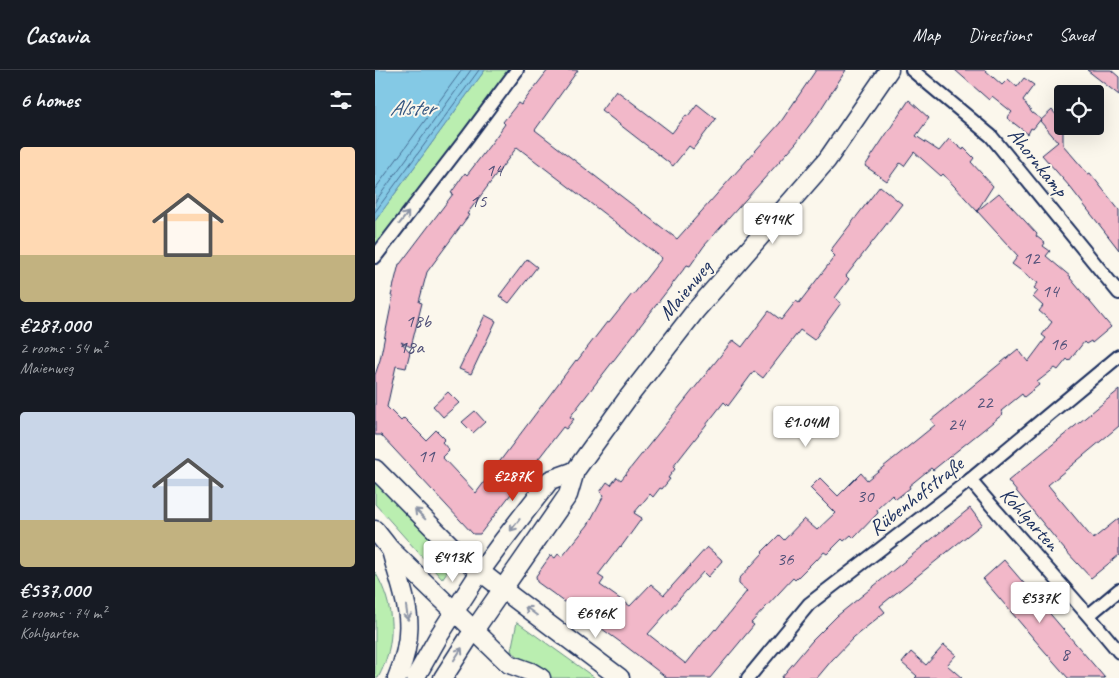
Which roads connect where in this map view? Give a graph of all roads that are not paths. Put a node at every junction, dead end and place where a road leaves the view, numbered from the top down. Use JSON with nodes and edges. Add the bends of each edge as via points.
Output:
{"nodes":[{"id":1,"x":517,"y":70,"type":"edge"},
{"id":2,"x":889,"y":70,"type":"edge"},
{"id":3,"x":912,"y":70,"type":"edge"},
{"id":4,"x":375,"y":257,"type":"edge"},
{"id":5,"x":1119,"y":294,"type":"edge"},
{"id":6,"x":1119,"y":356,"type":"edge"},
{"id":7,"x":375,"y":469,"type":"edge"},
{"id":8,"x":575,"y":471,"type":"junction"},
{"id":9,"x":970,"y":480,"type":"junction"},
{"id":10,"x":375,"y":530,"type":"edge"},
{"id":11,"x":391,"y":549,"type":"junction"},
{"id":12,"x":480,"y":572,"type":"junction"},
{"id":13,"x":502,"y":589,"type":"junction"},
{"id":14,"x":1119,"y":590,"type":"edge"},
{"id":15,"x":454,"y":612,"type":"junction"},
{"id":16,"x":1089,"y":615,"type":"junction"},
{"id":17,"x":474,"y":631,"type":"junction"},
{"id":18,"x":1119,"y":652,"type":"edge"},
{"id":19,"x":514,"y":671,"type":"edge"},
{"id":20,"x":615,"y":676,"type":"edge"},
{"id":21,"x":397,"y":678,"type":"edge"},
{"id":22,"x":415,"y":678,"type":"edge"},
{"id":23,"x":443,"y":678,"type":"edge"},
{"id":24,"x":541,"y":678,"type":"edge"},
{"id":25,"x":748,"y":678,"type":"edge"}],
"edges":[{"from":4,"to":1,"type":"street","one_way":true},
{"from":2,"to":8,"type":"main road","name":"Maienweg","via":[[827,160],[696,310]]},
{"from":3,"to":5,"type":"street","name":"Ahornkamp","via":[[991,136]]},
{"from":6,"to":9,"type":"street","name":"Rübenhofstraße"},
{"from":12,"to":7,"type":"main road","one_way":true},
{"from":8,"to":12,"type":"main road","one_way":true,"via":[[550,480]]},
{"from":8,"to":13,"type":"main road","name":"Maienweg","via":[[568,494]]},
{"from":9,"to":16,"type":"street","name":"Kohlgarten"},
{"from":9,"to":25,"type":"street","name":"Rübenhofstraße","via":[[809,604]]},
{"from":10,"to":11,"type":"main road"},
{"from":11,"to":15,"type":"main road"},
{"from":11,"to":21,"type":"main road","one_way":true,"via":[[408,617],[405,658]]},
{"from":12,"to":13,"type":"main road"},
{"from":12,"to":15,"type":"main road"},
{"from":13,"to":17,"type":"main road","name":"Maienweg"},
{"from":20,"to":13,"type":"main road","one_way":true,"via":[[601,662]]},
{"from":14,"to":16,"type":"street"},
{"from":15,"to":17,"type":"main road"},
{"from":15,"to":22,"type":"main road"},
{"from":16,"to":18,"type":"street","name":"Kohlgarten"},
{"from":17,"to":19,"type":"main road"},
{"from":23,"to":17,"type":"main road","name":"Maienweg","one_way":true},
{"from":19,"to":24,"type":"main road","via":[[531,672]]}]}
